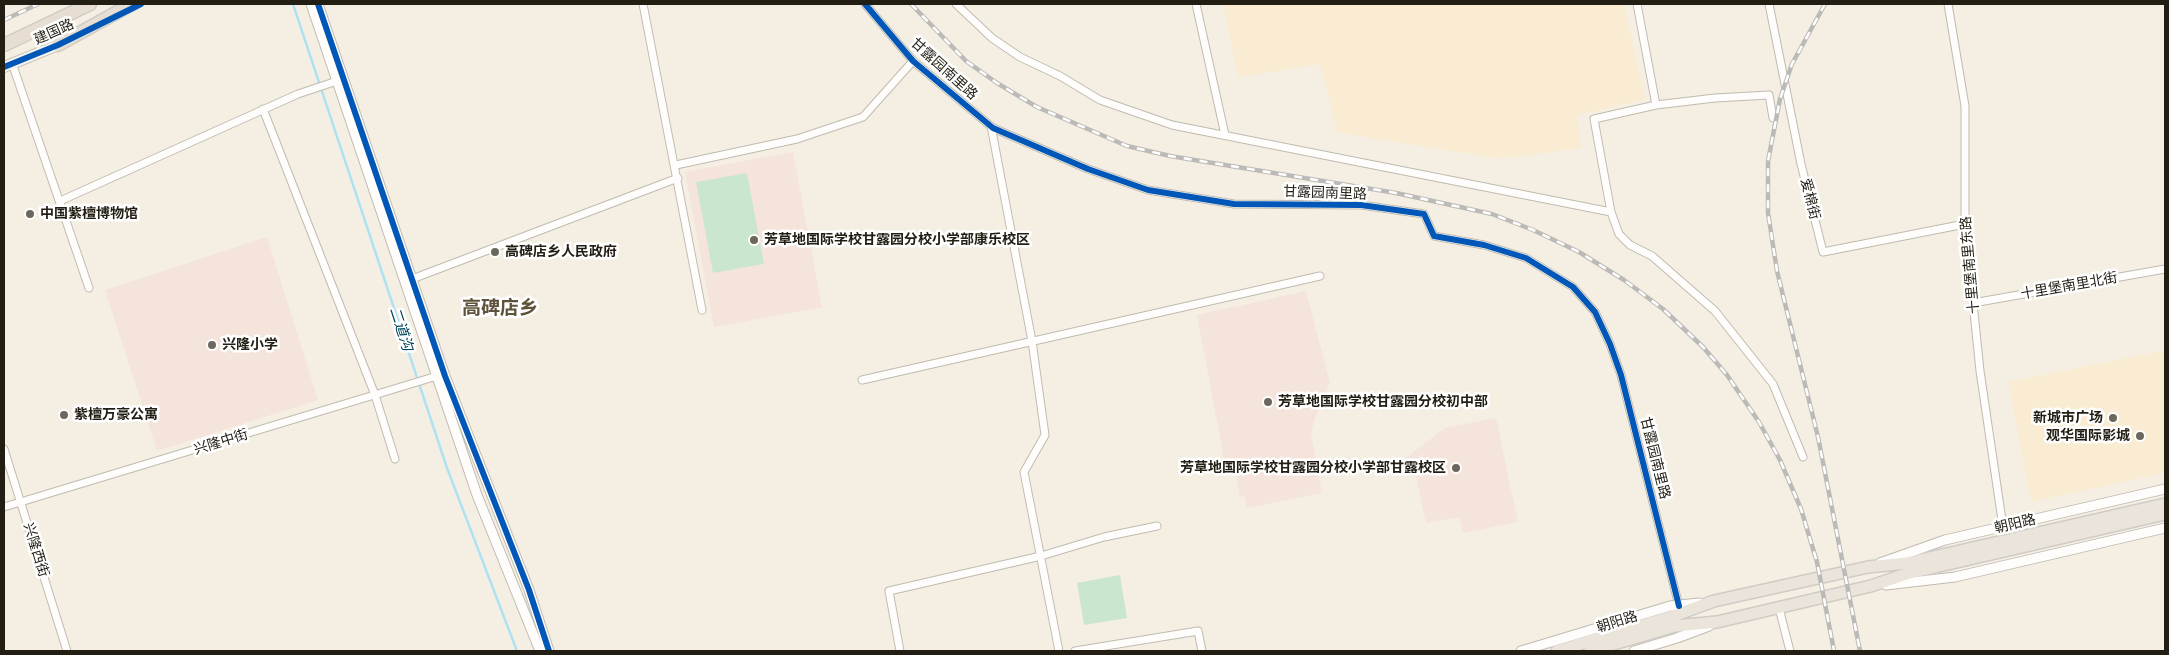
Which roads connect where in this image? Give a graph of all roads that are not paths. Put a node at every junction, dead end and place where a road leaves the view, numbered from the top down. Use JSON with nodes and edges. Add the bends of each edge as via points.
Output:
{"nodes":[{"id":1,"x":90,"y":4,"type":"edge"},
{"id":2,"x":132,"y":4,"type":"edge"},
{"id":3,"x":141,"y":4,"type":"edge"},
{"id":4,"x":310,"y":4,"type":"edge"},
{"id":5,"x":318,"y":4,"type":"edge"},
{"id":6,"x":643,"y":4,"type":"edge"},
{"id":7,"x":865,"y":4,"type":"edge"},
{"id":8,"x":956,"y":4,"type":"edge"},
{"id":9,"x":1196,"y":4,"type":"edge"},
{"id":10,"x":1637,"y":4,"type":"edge"},
{"id":11,"x":1769,"y":4,"type":"edge"},
{"id":12,"x":1948,"y":4,"type":"edge"},
{"id":13,"x":4,"y":45,"type":"edge"},
{"id":14,"x":58,"y":45,"type":"junction"},
{"id":15,"x":913,"y":61,"type":"junction"},
{"id":16,"x":8,"y":65,"type":"edge"},
{"id":17,"x":337,"y":81,"type":"junction"},
{"id":18,"x":1656,"y":105,"type":"junction"},
{"id":19,"x":263,"y":109,"type":"junction"},
{"id":20,"x":1773,"y":118,"type":"dead end"},
{"id":21,"x":991,"y":126,"type":"junction"},
{"id":22,"x":1225,"y":135,"type":"junction"},
{"id":23,"x":676,"y":165,"type":"junction"},
{"id":24,"x":678,"y":178,"type":"junction"},
{"id":25,"x":60,"y":201,"type":"junction"},
{"id":26,"x":1611,"y":212,"type":"junction"},
{"id":27,"x":1965,"y":224,"type":"junction"},
{"id":28,"x":2165,"y":269,"type":"edge"},
{"id":29,"x":1320,"y":276,"type":"dead end"},
{"id":30,"x":412,"y":279,"type":"junction"},
{"id":31,"x":89,"y":288,"type":"dead end"},
{"id":32,"x":1973,"y":303,"type":"junction"},
{"id":33,"x":702,"y":310,"type":"dead end"},
{"id":34,"x":1032,"y":342,"type":"junction"},
{"id":35,"x":436,"y":377,"type":"junction"},
{"id":36,"x":862,"y":380,"type":"dead end"},
{"id":37,"x":375,"y":395,"type":"junction"},
{"id":38,"x":4,"y":449,"type":"edge"},
{"id":39,"x":1804,"y":457,"type":"dead end"},
{"id":40,"x":395,"y":459,"type":"dead end"},
{"id":41,"x":2165,"y":489,"type":"edge"},
{"id":42,"x":22,"y":502,"type":"junction"},
{"id":43,"x":2165,"y":504,"type":"edge"},
{"id":44,"x":4,"y":507,"type":"edge"},
{"id":45,"x":2078,"y":510,"type":"junction"},
{"id":46,"x":2165,"y":514,"type":"edge"},
{"id":47,"x":1157,"y":526,"type":"dead end"},
{"id":48,"x":2003,"y":527,"type":"junction"},
{"id":49,"x":2082,"y":528,"type":"junction"},
{"id":50,"x":2165,"y":528,"type":"edge"},
{"id":51,"x":2086,"y":546,"type":"junction"},
{"id":52,"x":1041,"y":556,"type":"junction"},
{"id":53,"x":1868,"y":567,"type":"junction"},
{"id":54,"x":1871,"y":586,"type":"junction"},
{"id":55,"x":1714,"y":601,"type":"junction"},
{"id":56,"x":1679,"y":606,"type":"junction"},
{"id":57,"x":1779,"y":608,"type":"junction"},
{"id":58,"x":1717,"y":622,"type":"junction"},
{"id":59,"x":1563,"y":647,"type":"edge"},
{"id":60,"x":67,"y":651,"type":"edge"},
{"id":61,"x":540,"y":651,"type":"edge"},
{"id":62,"x":550,"y":651,"type":"edge"},
{"id":63,"x":900,"y":651,"type":"edge"},
{"id":64,"x":1059,"y":651,"type":"edge"},
{"id":65,"x":1075,"y":651,"type":"edge"},
{"id":66,"x":1202,"y":651,"type":"edge"},
{"id":67,"x":1521,"y":651,"type":"edge"},
{"id":68,"x":1590,"y":651,"type":"edge"},
{"id":69,"x":1634,"y":651,"type":"edge"},
{"id":70,"x":1790,"y":651,"type":"edge"}],
"edges":[{"from":1,"to":13,"type":"highway"},
{"from":2,"to":14,"type":"highway"},
{"from":3,"to":14,"type":"main road","name":"建国路"},
{"from":4,"to":17,"type":"street"},
{"from":5,"to":30,"type":"street"},
{"from":6,"to":23,"type":"street"},
{"from":7,"to":15,"type":"street","name":"甘露园南里路"},
{"from":8,"to":22,"type":"street","via":[[992,38],[1020,57],[1100,100],[1172,125]]},
{"from":9,"to":22,"type":"street"},
{"from":10,"to":18,"type":"street"},
{"from":11,"to":27,"type":"street","name":"爱棉街","via":[[1801,164],[1823,252]]},
{"from":12,"to":27,"type":"street","name":"十里堡南里东路","via":[[1965,106]]},
{"from":14,"to":16,"type":"main road","name":"建国路"},
{"from":15,"to":21,"type":"street","name":"甘露园南里路"},
{"from":15,"to":23,"type":"street","via":[[863,117],[797,139]]},
{"from":16,"to":25,"type":"street"},
{"from":17,"to":19,"type":"street"},
{"from":17,"to":35,"type":"street"},
{"from":18,"to":20,"type":"street","via":[[1769,95]]},
{"from":18,"to":26,"type":"street","via":[[1594,119]]},
{"from":19,"to":25,"type":"street"},
{"from":19,"to":37,"type":"street"},
{"from":21,"to":34,"type":"street"},
{"from":21,"to":56,"type":"street","name":"甘露园南里路","via":[[1088,169],[1148,190],[1234,204],[1361,205],[1424,214],[1434,236],[1484,245],[1526,258],[1573,286],[1595,312],[1613,351]]},
{"from":22,"to":26,"type":"street"},
{"from":23,"to":24,"type":"street"},
{"from":24,"to":30,"type":"street"},
{"from":24,"to":33,"type":"street"},
{"from":25,"to":31,"type":"street"},
{"from":26,"to":39,"type":"street","via":[[1619,234],[1630,245],[1652,256],[1715,311],[1752,356],[1774,384]]},
{"from":27,"to":32,"type":"street","name":"十里堡南里东路"},
{"from":28,"to":32,"type":"street","name":"十里堡南里北街"},
{"from":29,"to":34,"type":"street"},
{"from":30,"to":62,"type":"street","via":[[445,376]]},
{"from":32,"to":48,"type":"street","name":"十里堡南里东路"},
{"from":34,"to":36,"type":"street"},
{"from":34,"to":52,"type":"street","via":[[1045,435],[1024,472]]},
{"from":35,"to":37,"type":"street","name":"兴隆中街"},
{"from":35,"to":61,"type":"street","via":[[491,533]]},
{"from":37,"to":40,"type":"street"},
{"from":37,"to":42,"type":"street","name":"兴隆中街"},
{"from":38,"to":42,"type":"street","name":"兴隆西街"},
{"from":41,"to":45,"type":"street","name":"朝阳路"},
{"from":42,"to":44,"type":"street","name":"兴隆中街"},
{"from":42,"to":60,"type":"street","name":"兴隆西街"},
{"from":43,"to":49,"type":"highway","name":"朝阳路"},
{"from":45,"to":48,"type":"street","name":"朝阳路"},
{"from":45,"to":49,"type":"street"},
{"from":46,"to":49,"type":"highway","name":"朝阳路"},
{"from":47,"to":52,"type":"street","via":[[1104,537]]},
{"from":48,"to":53,"type":"street","name":"朝阳路","via":[[1945,540]]},
{"from":49,"to":51,"type":"street"},
{"from":49,"to":53,"type":"highway","name":"朝阳路","via":[[1907,563]]},
{"from":49,"to":54,"type":"highway","name":"朝阳路"},
{"from":50,"to":51,"type":"street","name":"朝阳路"},
{"from":51,"to":54,"type":"street","name":"朝阳路","via":[[1954,576]]},
{"from":52,"to":63,"type":"street","via":[[889,591]]},
{"from":52,"to":64,"type":"street"},
{"from":53,"to":55,"type":"highway","name":"朝阳路"},
{"from":54,"to":57,"type":"highway","name":"朝阳路"},
{"from":55,"to":56,"type":"street","name":"朝阳路"},
{"from":55,"to":59,"type":"highway","name":"朝阳路"},
{"from":56,"to":59,"type":"street","name":"朝阳路","via":[[1670,606]]},
{"from":57,"to":58,"type":"highway","name":"朝阳路"},
{"from":57,"to":70,"type":"street"},
{"from":58,"to":68,"type":"highway","name":"朝阳路","via":[[1675,626]]},
{"from":58,"to":69,"type":"street","name":"朝阳路"},
{"from":59,"to":67,"type":"street","name":"朝阳路"},
{"from":65,"to":66,"type":"street","via":[[1198,631]]}]}
